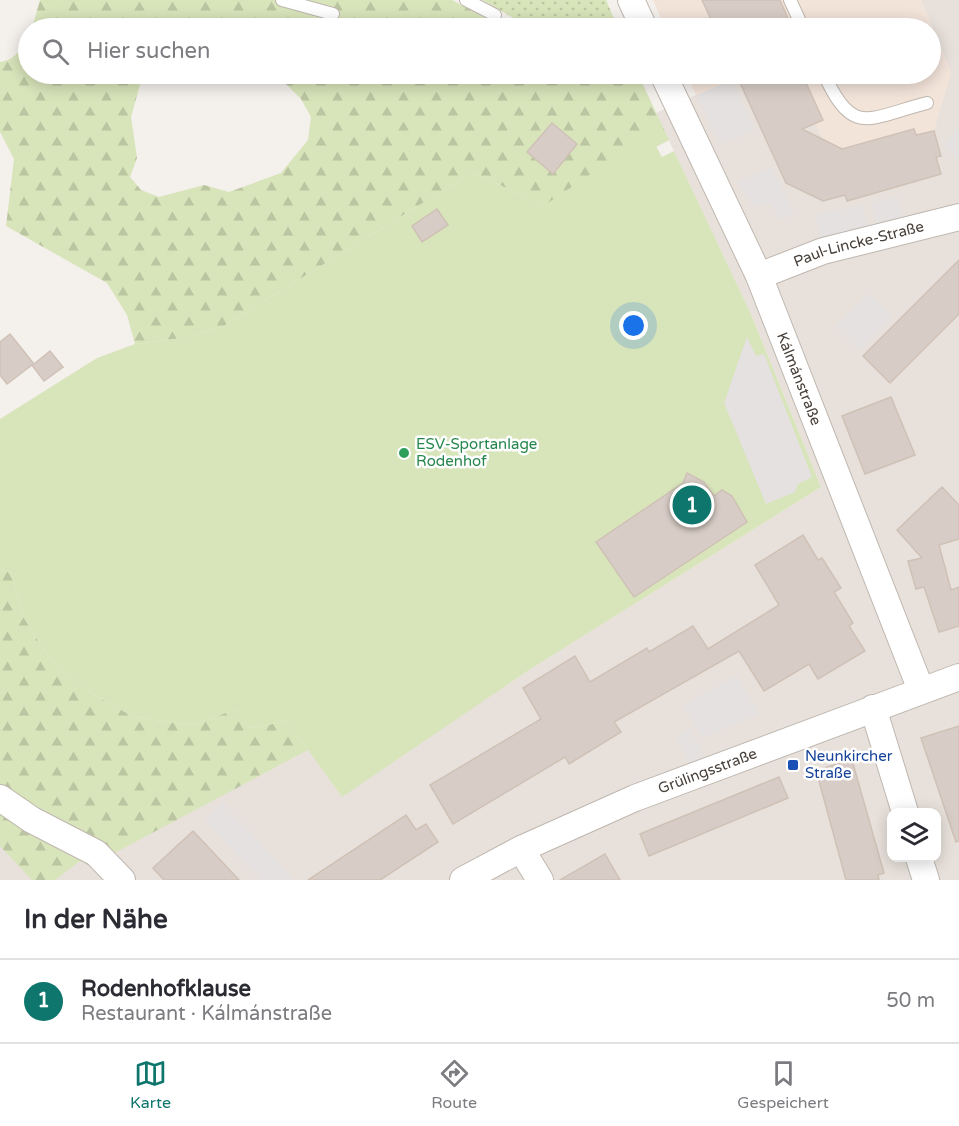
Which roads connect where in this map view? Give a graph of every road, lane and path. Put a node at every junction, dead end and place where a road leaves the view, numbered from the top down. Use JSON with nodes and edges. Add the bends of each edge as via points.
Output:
{"nodes":[{"id":1,"x":282,"y":0,"type":"edge"},
{"id":2,"x":465,"y":0,"type":"edge"},
{"id":3,"x":631,"y":0,"type":"edge"},
{"id":4,"x":790,"y":0,"type":"edge"},
{"id":5,"x":333,"y":14,"type":"dead end"},
{"id":6,"x":495,"y":15,"type":"dead end"},
{"id":7,"x":639,"y":18,"type":"edge"},
{"id":8,"x":798,"y":18,"type":"edge"},
{"id":9,"x":668,"y":84,"type":"edge"},
{"id":10,"x":829,"y":84,"type":"edge"},
{"id":11,"x":927,"y":103,"type":"dead end"},
{"id":12,"x":959,"y":217,"type":"edge"},
{"id":13,"x":759,"y":276,"type":"junction"},
{"id":14,"x":959,"y":677,"type":"edge"},
{"id":15,"x":921,"y":690,"type":"junction"},
{"id":16,"x":873,"y":708,"type":"junction"},
{"id":17,"x":0,"y":798,"type":"edge"},
{"id":18,"x":903,"y":808,"type":"edge"},
{"id":19,"x":521,"y":849,"type":"junction"},
{"id":20,"x":920,"y":862,"type":"edge"},
{"id":21,"x":122,"y":880,"type":"edge"},
{"id":22,"x":463,"y":880,"type":"edge"},
{"id":23,"x":540,"y":880,"type":"edge"},
{"id":24,"x":926,"y":880,"type":"edge"}],
"edges":[{"from":1,"to":5,"type":"lane"},
{"from":2,"to":6,"type":"lane"},
{"from":3,"to":7,"type":"street"},
{"from":4,"to":8,"type":"lane"},
{"from":9,"to":13,"type":"street","name":"Kálmánstraße"},
{"from":10,"to":11,"type":"lane","via":[[837,102],[850,115],[865,119]]},
{"from":12,"to":13,"type":"street","name":"Paul-Lincke-Straße","via":[[823,251]]},
{"from":13,"to":15,"type":"street","name":"Kálmánstraße"},
{"from":14,"to":15,"type":"street","name":"Grülingsstraße"},
{"from":15,"to":16,"type":"street","name":"Grülingsstraße"},
{"from":16,"to":18,"type":"street"},
{"from":16,"to":19,"type":"street","name":"Grülingsstraße","via":[[635,798]]},
{"from":17,"to":21,"type":"street","via":[[96,854]]},
{"from":19,"to":22,"type":"street","name":"Grülingsstraße"},
{"from":19,"to":23,"type":"street"},
{"from":20,"to":24,"type":"street"}]}
